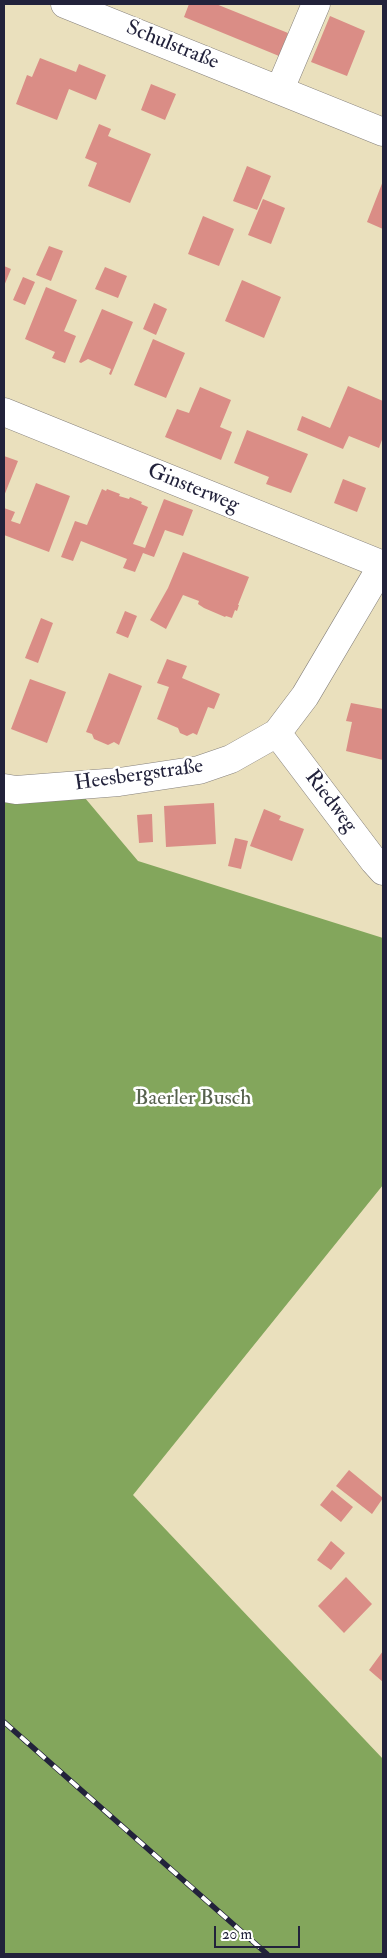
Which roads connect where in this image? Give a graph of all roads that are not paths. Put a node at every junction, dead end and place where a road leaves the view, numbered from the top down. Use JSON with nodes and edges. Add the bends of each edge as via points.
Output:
{"nodes":[{"id":1,"x":65,"y":4,"type":"edge"},
{"id":2,"x":316,"y":4,"type":"edge"},
{"id":3,"x":280,"y":89,"type":"junction"},
{"id":4,"x":383,"y":132,"type":"edge"},
{"id":5,"x":4,"y":412,"type":"edge"},
{"id":6,"x":383,"y":564,"type":"edge"},
{"id":7,"x":277,"y":733,"type":"junction"},
{"id":8,"x":4,"y":788,"type":"edge"},
{"id":9,"x":383,"y":871,"type":"edge"}],
"edges":[{"from":1,"to":3,"type":"street","name":"Schulstraße"},
{"from":2,"to":3,"type":"street"},
{"from":3,"to":4,"type":"street","name":"Schulstraße"},
{"from":5,"to":6,"type":"street","name":"Ginsterweg"},
{"from":6,"to":7,"type":"street","name":"Heesbergstraße","via":[[305,696]]},
{"from":7,"to":8,"type":"street","name":"Heesbergstraße","via":[[231,759],[199,770],[119,782],[16,790]]},
{"from":7,"to":9,"type":"street","name":"Riedweg"}]}
